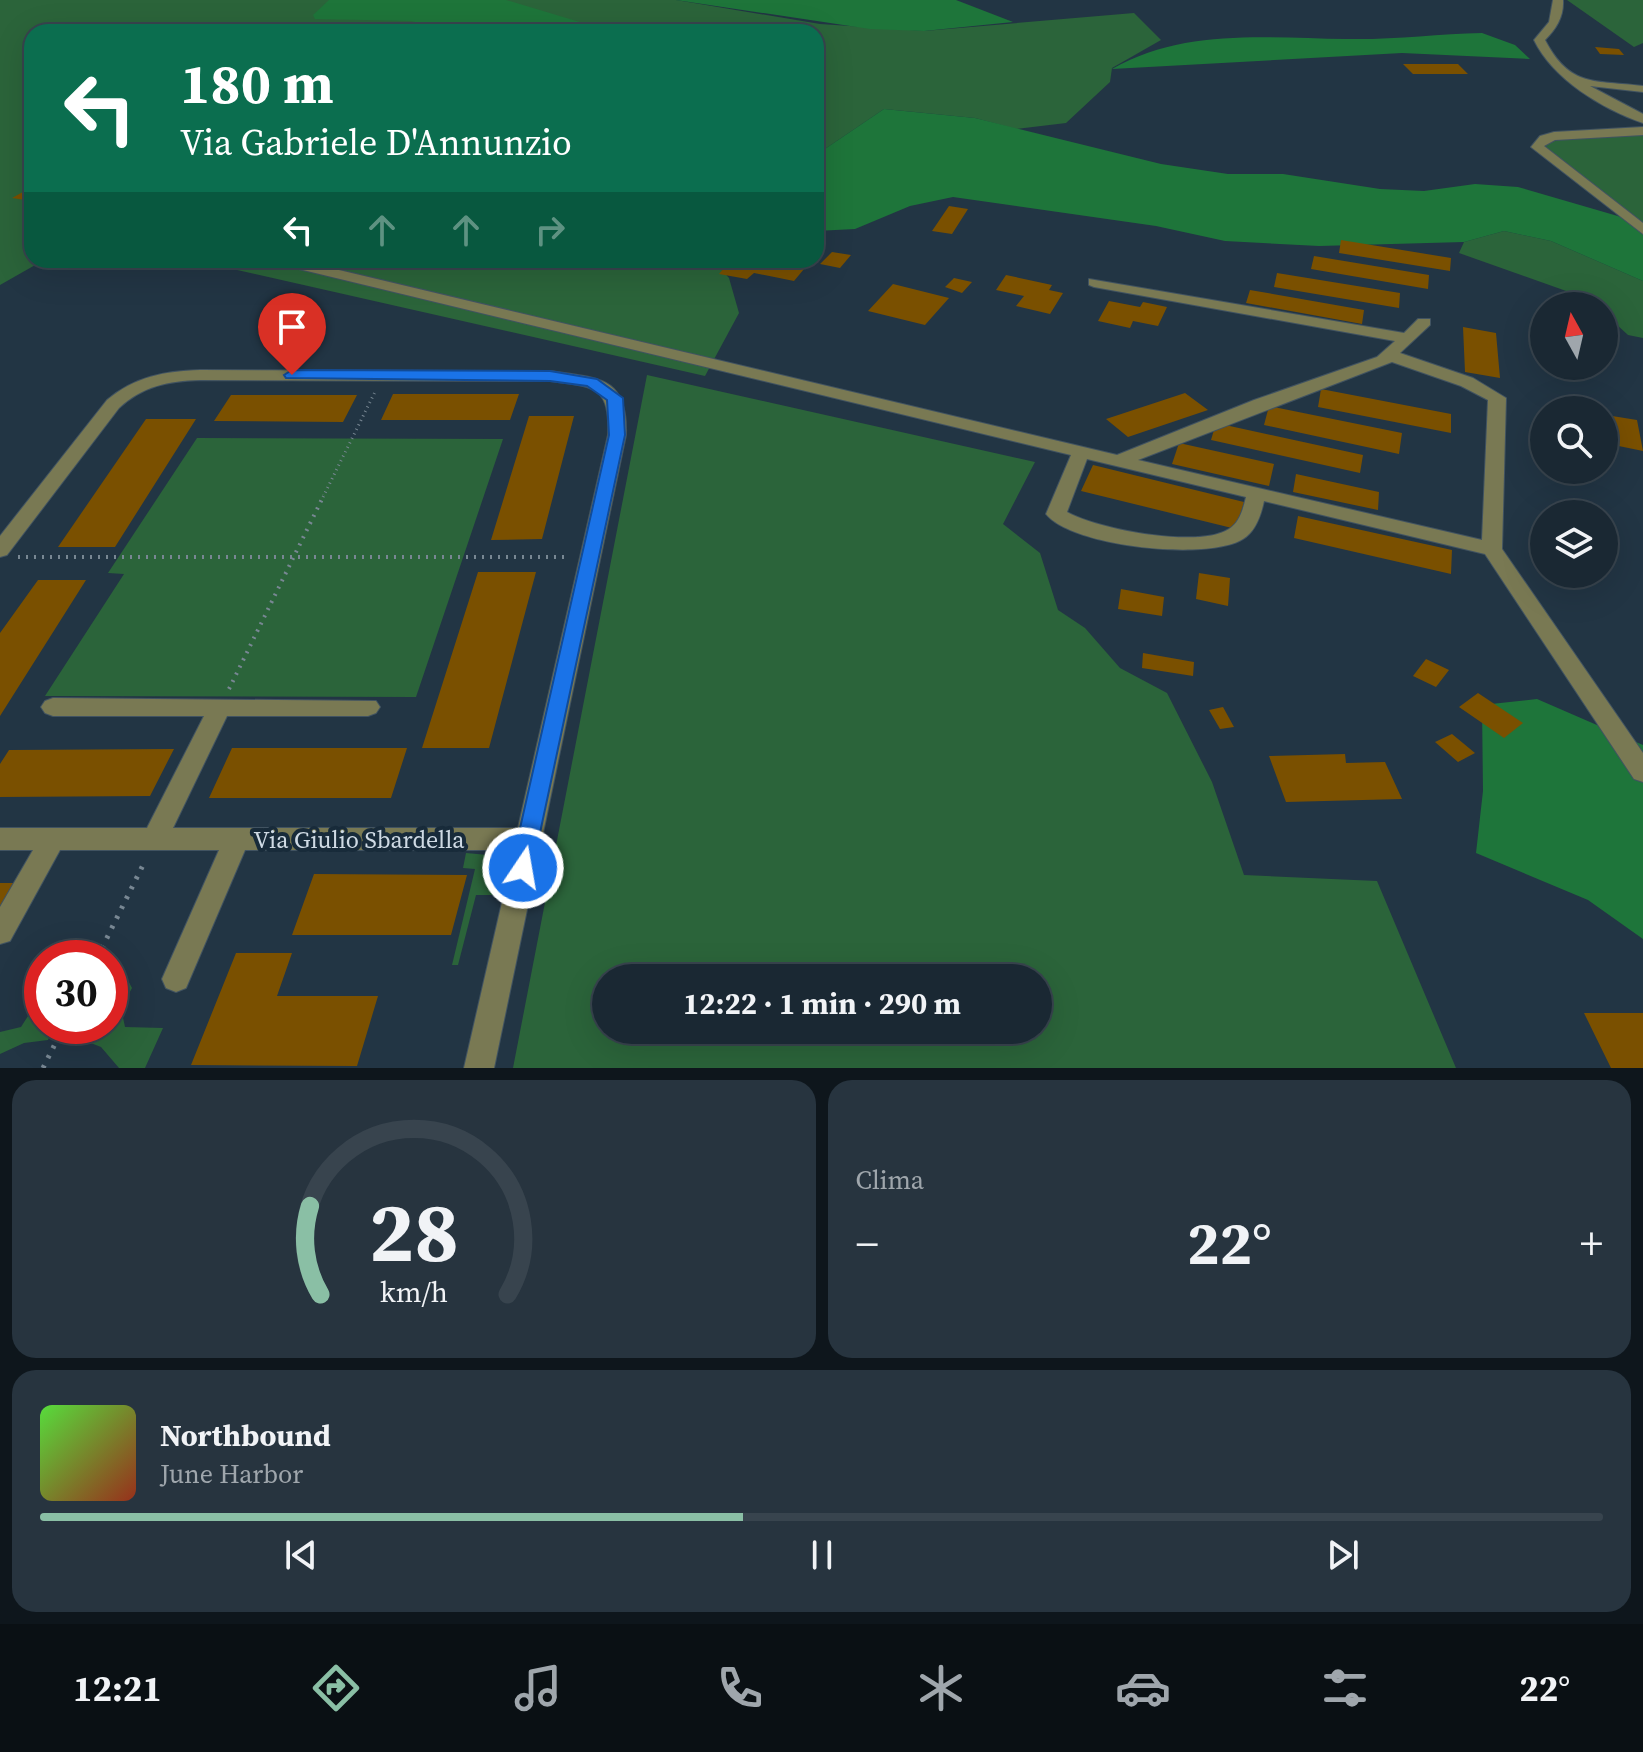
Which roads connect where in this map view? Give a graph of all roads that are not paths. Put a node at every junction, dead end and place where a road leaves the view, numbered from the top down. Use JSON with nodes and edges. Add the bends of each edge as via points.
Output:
{"nodes":[{"id":1,"x":1558,"y":0,"type":"edge"},
{"id":2,"x":1573,"y":81,"type":"junction"},
{"id":3,"x":1643,"y":89,"type":"edge"},
{"id":4,"x":1643,"y":119,"type":"edge"},
{"id":5,"x":1643,"y":131,"type":"edge"},
{"id":6,"x":1643,"y":230,"type":"edge"},
{"id":7,"x":311,"y":268,"type":"edge"},
{"id":8,"x":1094,"y":282,"type":"dead end"},
{"id":9,"x":1424,"y":322,"type":"dead end"},
{"id":10,"x":1407,"y":338,"type":"junction"},
{"id":11,"x":1389,"y":355,"type":"junction"},
{"id":12,"x":1081,"y":452,"type":"junction"},
{"id":13,"x":1119,"y":461,"type":"junction"},
{"id":14,"x":1256,"y":494,"type":"junction"},
{"id":15,"x":1492,"y":549,"type":"junction"},
{"id":16,"x":8,"y":553,"type":"edge"},
{"id":17,"x":53,"y":707,"type":"dead end"},
{"id":18,"x":220,"y":707,"type":"junction"},
{"id":19,"x":368,"y":707,"type":"dead end"},
{"id":20,"x":1643,"y":772,"type":"edge"},
{"id":21,"x":0,"y":839,"type":"edge"},
{"id":22,"x":53,"y":839,"type":"junction"},
{"id":23,"x":155,"y":839,"type":"junction"},
{"id":24,"x":237,"y":839,"type":"junction"},
{"id":25,"x":529,"y":839,"type":"junction"},
{"id":26,"x":0,"y":932,"type":"edge"},
{"id":27,"x":176,"y":979,"type":"dead end"},
{"id":28,"x":479,"y":1068,"type":"edge"}],
"edges":[{"from":1,"to":2,"type":"street","via":[[1551,30],[1539,40],[1546,59]]},
{"from":2,"to":3,"type":"street"},
{"from":2,"to":4,"type":"street"},
{"from":5,"to":6,"type":"street","via":[[1554,136],[1537,147]]},
{"from":7,"to":12,"type":"street"},
{"from":8,"to":10,"type":"street"},
{"from":9,"to":10,"type":"street"},
{"from":10,"to":11,"type":"street"},
{"from":11,"to":13,"type":"street"},
{"from":11,"to":15,"type":"street","via":[[1497,398]]},
{"from":12,"to":13,"type":"street"},
{"from":12,"to":14,"type":"street","via":[[1056,514],[1066,522],[1132,539],[1180,545],[1234,536],[1248,523]]},
{"from":13,"to":14,"type":"street"},
{"from":14,"to":15,"type":"street"},
{"from":15,"to":20,"type":"street"},
{"from":16,"to":25,"type":"street","via":[[108,409],[134,388],[184,375],[550,376],[592,382],[616,401],[618,429]]},
{"from":17,"to":18,"type":"street"},
{"from":18,"to":19,"type":"street"},
{"from":18,"to":23,"type":"street"},
{"from":21,"to":22,"type":"street","name":"Via Giulio Sbardella"},
{"from":22,"to":23,"type":"street","name":"Via Giulio Sbardella"},
{"from":22,"to":26,"type":"street"},
{"from":23,"to":24,"type":"street","name":"Via Giulio Sbardella"},
{"from":24,"to":25,"type":"street","name":"Via Giulio Sbardella"},
{"from":24,"to":27,"type":"street","name":"Via Giulio Sbardella"},
{"from":25,"to":28,"type":"street"}]}
